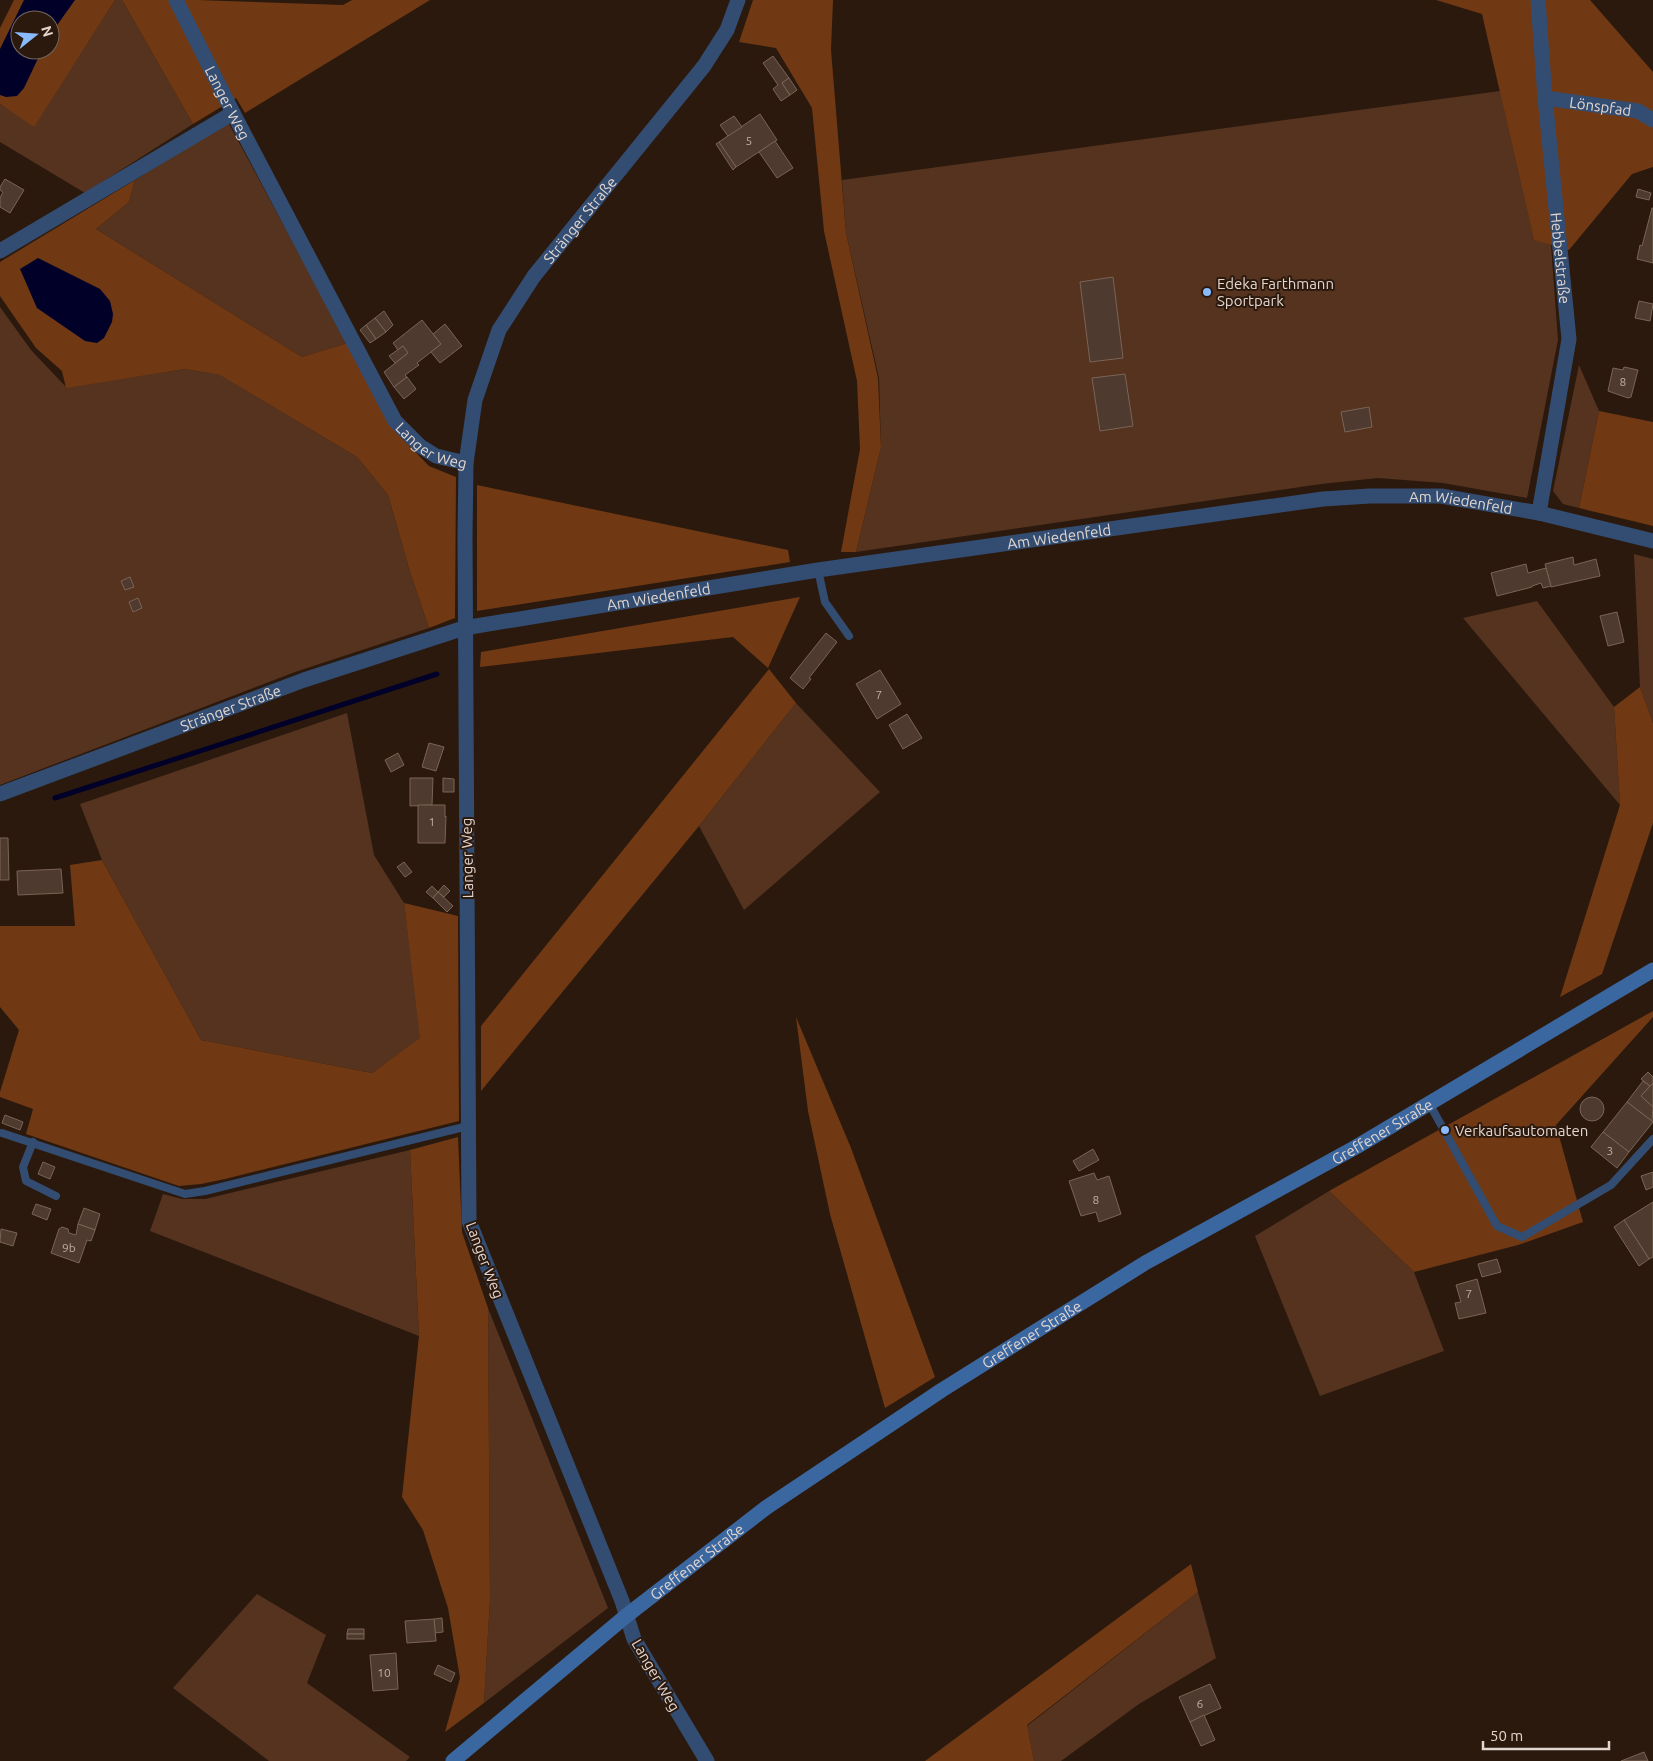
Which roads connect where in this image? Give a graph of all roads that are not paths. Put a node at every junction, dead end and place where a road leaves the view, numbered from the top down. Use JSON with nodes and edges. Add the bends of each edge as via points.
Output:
{"nodes":[{"id":1,"x":176,"y":0,"type":"edge"},
{"id":2,"x":738,"y":0,"type":"edge"},
{"id":3,"x":1538,"y":0,"type":"edge"},
{"id":4,"x":1545,"y":98,"type":"junction"},
{"id":5,"x":234,"y":113,"type":"junction"},
{"id":6,"x":1653,"y":120,"type":"edge"},
{"id":7,"x":0,"y":251,"type":"edge"},
{"id":8,"x":466,"y":463,"type":"junction"},
{"id":9,"x":1538,"y":517,"type":"junction"},
{"id":10,"x":1653,"y":541,"type":"edge"},
{"id":11,"x":818,"y":570,"type":"junction"},
{"id":12,"x":464,"y":628,"type":"junction"},
{"id":13,"x":849,"y":636,"type":"dead end"},
{"id":14,"x":0,"y":794,"type":"edge"},
{"id":15,"x":1653,"y":970,"type":"edge"},
{"id":16,"x":1429,"y":1103,"type":"junction"},
{"id":17,"x":468,"y":1126,"type":"junction"},
{"id":18,"x":2,"y":1133,"type":"dead end"},
{"id":19,"x":1653,"y":1139,"type":"edge"},
{"id":20,"x":32,"y":1142,"type":"junction"},
{"id":21,"x":56,"y":1196,"type":"dead end"},
{"id":22,"x":626,"y":1616,"type":"junction"},
{"id":23,"x":453,"y":1761,"type":"edge"},
{"id":24,"x":707,"y":1761,"type":"edge"}],
"edges":[{"from":1,"to":5,"type":"street","name":"Langer Weg"},
{"from":2,"to":8,"type":"street","name":"Stränger Straße","via":[[727,30],[704,66],[534,276],[499,330],[475,400]]},
{"from":3,"to":4,"type":"street","name":"Hebbelstraße"},
{"from":4,"to":6,"type":"street","name":"Lönspfad","via":[[1638,111]]},
{"from":4,"to":9,"type":"street","name":"Hebbelstraße","via":[[1569,339]]},
{"from":5,"to":7,"type":"street"},
{"from":5,"to":8,"type":"street","name":"Langer Weg","via":[[395,421],[420,446],[436,456]]},
{"from":8,"to":12,"type":"street","name":"Langer Weg"},
{"from":9,"to":10,"type":"street","name":"Am Wiedenfeld"},
{"from":9,"to":11,"type":"street","name":"Am Wiedenfeld","via":[[1441,496],[1323,499]]},
{"from":11,"to":12,"type":"street","name":"Am Wiedenfeld"},
{"from":11,"to":13,"type":"lane","via":[[825,602]]},
{"from":12,"to":14,"type":"street","name":"Stränger Straße","via":[[304,680]]},
{"from":12,"to":17,"type":"street","name":"Langer Weg"},
{"from":15,"to":16,"type":"main road","name":"Greffener Straße"},
{"from":16,"to":19,"type":"lane","via":[[1497,1226],[1522,1237],[1611,1185]]},
{"from":16,"to":22,"type":"main road","name":"Greffener Straße","via":[[1356,1147],[1145,1263],[942,1390],[767,1507]]},
{"from":17,"to":20,"type":"lane","via":[[185,1194]]},
{"from":17,"to":22,"type":"street","name":"Langer Weg","via":[[469,1221]]},
{"from":18,"to":20,"type":"lane"},
{"from":20,"to":21,"type":"lane","via":[[23,1167],[26,1181]]},
{"from":22,"to":23,"type":"main road","name":"Greffener Straße"},
{"from":22,"to":24,"type":"street","name":"Langer Weg","via":[[634,1639]]}]}
